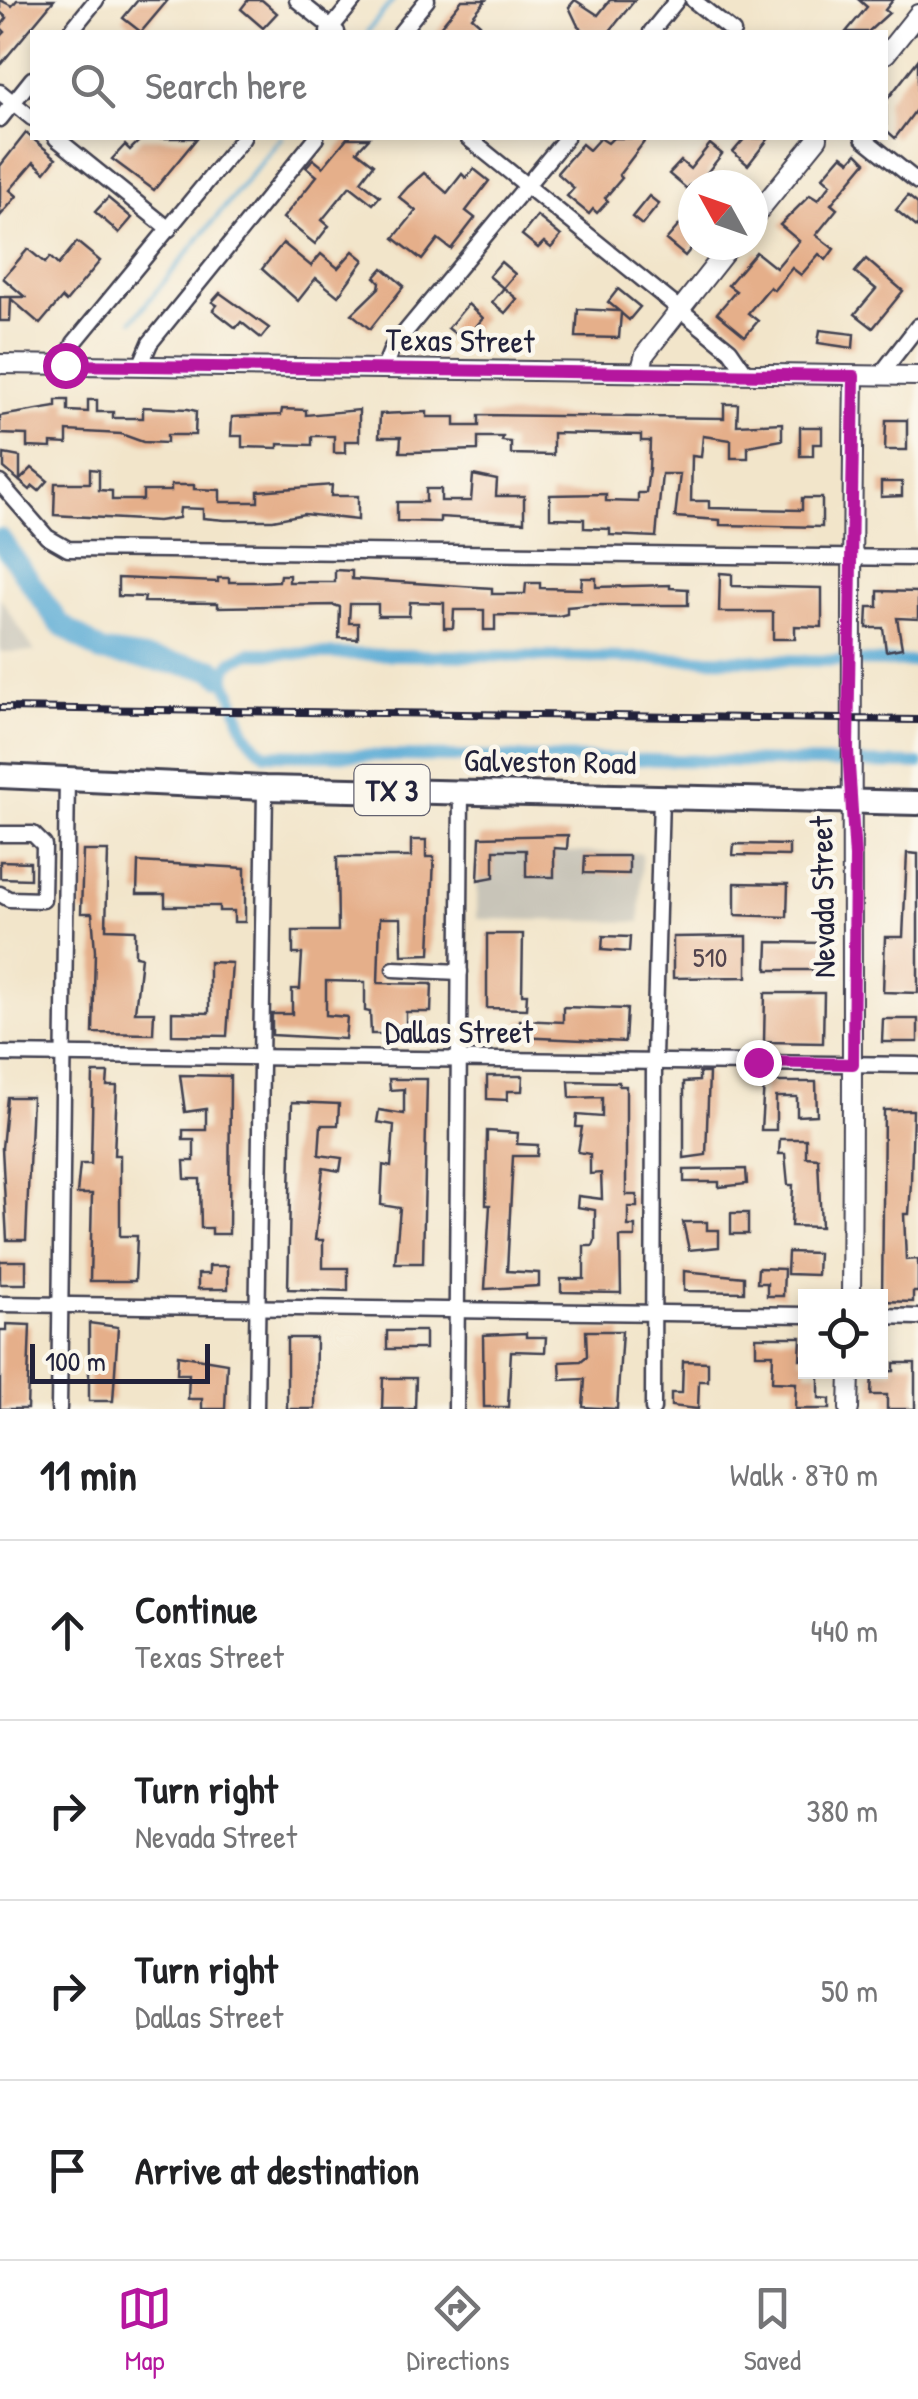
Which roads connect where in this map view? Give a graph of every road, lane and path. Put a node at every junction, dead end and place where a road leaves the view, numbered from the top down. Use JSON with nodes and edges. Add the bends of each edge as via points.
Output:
{"nodes":[{"id":1,"x":96,"y":0,"type":"edge"},
{"id":2,"x":297,"y":0,"type":"edge"},
{"id":3,"x":354,"y":0,"type":"edge"},
{"id":4,"x":427,"y":0,"type":"edge"},
{"id":5,"x":677,"y":0,"type":"edge"},
{"id":6,"x":693,"y":0,"type":"edge"},
{"id":7,"x":918,"y":14,"type":"edge"},
{"id":8,"x":72,"y":30,"type":"edge"},
{"id":9,"x":331,"y":30,"type":"edge"},
{"id":10,"x":333,"y":30,"type":"edge"},
{"id":11,"x":403,"y":30,"type":"edge"},
{"id":12,"x":652,"y":30,"type":"edge"},
{"id":13,"x":730,"y":30,"type":"edge"},
{"id":14,"x":888,"y":52,"type":"edge"},
{"id":15,"x":30,"y":81,"type":"edge"},
{"id":16,"x":0,"y":92,"type":"edge"},
{"id":17,"x":13,"y":102,"type":"junction"},
{"id":18,"x":30,"y":116,"type":"edge"},
{"id":19,"x":0,"y":119,"type":"edge"},
{"id":20,"x":58,"y":140,"type":"edge"},
{"id":21,"x":241,"y":140,"type":"edge"},
{"id":22,"x":314,"y":140,"type":"edge"},
{"id":23,"x":471,"y":140,"type":"edge"},
{"id":24,"x":564,"y":140,"type":"edge"},
{"id":25,"x":816,"y":140,"type":"edge"},
{"id":26,"x":866,"y":140,"type":"edge"},
{"id":27,"x":918,"y":182,"type":"edge"},
{"id":28,"x":527,"y":185,"type":"junction"},
{"id":29,"x":768,"y":200,"type":"edge"},
{"id":30,"x":169,"y":229,"type":"junction"},
{"id":31,"x":720,"y":260,"type":"edge"},
{"id":32,"x":680,"y":309,"type":"junction"},
{"id":33,"x":918,"y":326,"type":"edge"},
{"id":34,"x":0,"y":364,"type":"edge"},
{"id":35,"x":141,"y":364,"type":"junction"},
{"id":36,"x":65,"y":365,"type":"junction"},
{"id":37,"x":384,"y":368,"type":"junction"},
{"id":38,"x":640,"y":373,"type":"junction"},
{"id":39,"x":746,"y":373,"type":"junction"},
{"id":40,"x":854,"y":376,"type":"junction"},
{"id":41,"x":880,"y":376,"type":"junction"},
{"id":42,"x":918,"y":376,"type":"edge"},
{"id":43,"x":0,"y":482,"type":"edge"},
{"id":44,"x":852,"y":557,"type":"junction"},
{"id":45,"x":918,"y":558,"type":"edge"},
{"id":46,"x":0,"y":776,"type":"edge"},
{"id":47,"x":67,"y":776,"type":"junction"},
{"id":48,"x":265,"y":788,"type":"junction"},
{"id":49,"x":461,"y":791,"type":"junction"},
{"id":50,"x":661,"y":796,"type":"junction"},
{"id":51,"x":918,"y":803,"type":"edge"},
{"id":52,"x":850,"y":804,"type":"junction"},
{"id":53,"x":0,"y":834,"type":"edge"},
{"id":54,"x":44,"y":845,"type":"junction"},
{"id":55,"x":66,"y":848,"type":"junction"},
{"id":56,"x":0,"y":894,"type":"edge"},
{"id":57,"x":394,"y":968,"type":"dead end"},
{"id":58,"x":460,"y":972,"type":"junction"},
{"id":59,"x":0,"y":1054,"type":"edge"},
{"id":60,"x":63,"y":1054,"type":"junction"},
{"id":61,"x":260,"y":1057,"type":"junction"},
{"id":62,"x":459,"y":1059,"type":"junction"},
{"id":63,"x":654,"y":1059,"type":"junction"},
{"id":64,"x":853,"y":1064,"type":"junction"},
{"id":65,"x":918,"y":1065,"type":"edge"},
{"id":66,"x":850,"y":1289,"type":"edge"},
{"id":67,"x":0,"y":1304,"type":"edge"},
{"id":68,"x":60,"y":1305,"type":"junction"},
{"id":69,"x":258,"y":1308,"type":"junction"},
{"id":70,"x":457,"y":1310,"type":"junction"},
{"id":71,"x":654,"y":1313,"type":"junction"},
{"id":72,"x":798,"y":1316,"type":"edge"},
{"id":73,"x":888,"y":1316,"type":"edge"},
{"id":74,"x":918,"y":1317,"type":"edge"},
{"id":75,"x":850,"y":1379,"type":"edge"},
{"id":76,"x":59,"y":1409,"type":"edge"},
{"id":77,"x":256,"y":1409,"type":"edge"},
{"id":78,"x":456,"y":1409,"type":"edge"},
{"id":79,"x":653,"y":1409,"type":"edge"},
{"id":80,"x":849,"y":1409,"type":"edge"}],
"edges":[{"from":1,"to":8,"type":"street"},
{"from":2,"to":9,"type":"street"},
{"from":3,"to":10,"type":"street"},
{"from":4,"to":11,"type":"street"},
{"from":5,"to":12,"type":"street"},
{"from":6,"to":13,"type":"street"},
{"from":7,"to":14,"type":"street"},
{"from":15,"to":17,"type":"street"},
{"from":16,"to":17,"type":"street"},
{"from":17,"to":18,"type":"street"},
{"from":17,"to":19,"type":"street"},
{"from":20,"to":30,"type":"street"},
{"from":21,"to":30,"type":"street"},
{"from":22,"to":35,"type":"street","via":[[150,343]]},
{"from":23,"to":28,"type":"street"},
{"from":24,"to":28,"type":"street"},
{"from":25,"to":29,"type":"street"},
{"from":26,"to":27,"type":"street"},
{"from":28,"to":32,"type":"street"},
{"from":28,"to":37,"type":"street","via":[[392,348]]},
{"from":30,"to":36,"type":"street","via":[[74,343]]},
{"from":31,"to":32,"type":"street"},
{"from":32,"to":38,"type":"street","via":[[645,354]]},
{"from":32,"to":39,"type":"street","via":[[730,350]]},
{"from":33,"to":41,"type":"street"},
{"from":34,"to":36,"type":"street","name":"Texas Street"},
{"from":35,"to":36,"type":"street","name":"Texas Street"},
{"from":35,"to":37,"type":"street","name":"Texas Street"},
{"from":37,"to":38,"type":"street","name":"Texas Street"},
{"from":38,"to":39,"type":"street","name":"Texas Street"},
{"from":39,"to":40,"type":"street","name":"Texas Street"},
{"from":40,"to":41,"type":"street","name":"Texas Street"},
{"from":40,"to":44,"type":"street","name":"Nevada Street"},
{"from":41,"to":42,"type":"street","name":"Texas Street"},
{"from":43,"to":44,"type":"street","via":[[46,537],[68,549]]},
{"from":44,"to":45,"type":"street"},
{"from":44,"to":52,"type":"street","name":"Nevada Street"},
{"from":46,"to":47,"type":"main road","name":"Galveston Road","number":"TX 3"},
{"from":47,"to":48,"type":"main road","name":"Galveston Road","number":"TX 3"},
{"from":47,"to":55,"type":"street"},
{"from":48,"to":49,"type":"main road","name":"Galveston Road","number":"TX 3"},
{"from":48,"to":61,"type":"street"},
{"from":49,"to":50,"type":"main road","name":"Galveston Road","number":"TX 3"},
{"from":49,"to":58,"type":"street"},
{"from":50,"to":52,"type":"main road","name":"Galveston Road","number":"TX 3"},
{"from":50,"to":63,"type":"street"},
{"from":51,"to":52,"type":"main road","name":"Galveston Road","number":"TX 3"},
{"from":52,"to":64,"type":"street","name":"Nevada Street"},
{"from":53,"to":54,"type":"street","via":[[33,834]]},
{"from":54,"to":55,"type":"street"},
{"from":54,"to":56,"type":"street","via":[[43,900]]},
{"from":55,"to":60,"type":"street"},
{"from":57,"to":58,"type":"street"},
{"from":58,"to":62,"type":"street"},
{"from":59,"to":60,"type":"street","name":"Dallas Street"},
{"from":60,"to":61,"type":"street","name":"Dallas Street"},
{"from":60,"to":68,"type":"street"},
{"from":61,"to":62,"type":"street","name":"Dallas Street"},
{"from":61,"to":69,"type":"street"},
{"from":62,"to":63,"type":"street","name":"Dallas Street"},
{"from":62,"to":70,"type":"street"},
{"from":63,"to":64,"type":"street","name":"Dallas Street"},
{"from":63,"to":71,"type":"street"},
{"from":64,"to":65,"type":"street","name":"Dallas Street"},
{"from":64,"to":66,"type":"street","name":"Nevada Street"},
{"from":67,"to":68,"type":"street"},
{"from":68,"to":69,"type":"street"},
{"from":68,"to":76,"type":"street"},
{"from":69,"to":70,"type":"street"},
{"from":69,"to":77,"type":"street"},
{"from":70,"to":71,"type":"street"},
{"from":70,"to":78,"type":"street"},
{"from":71,"to":72,"type":"street"},
{"from":71,"to":79,"type":"street"},
{"from":73,"to":74,"type":"street"},
{"from":75,"to":80,"type":"street"}]}
